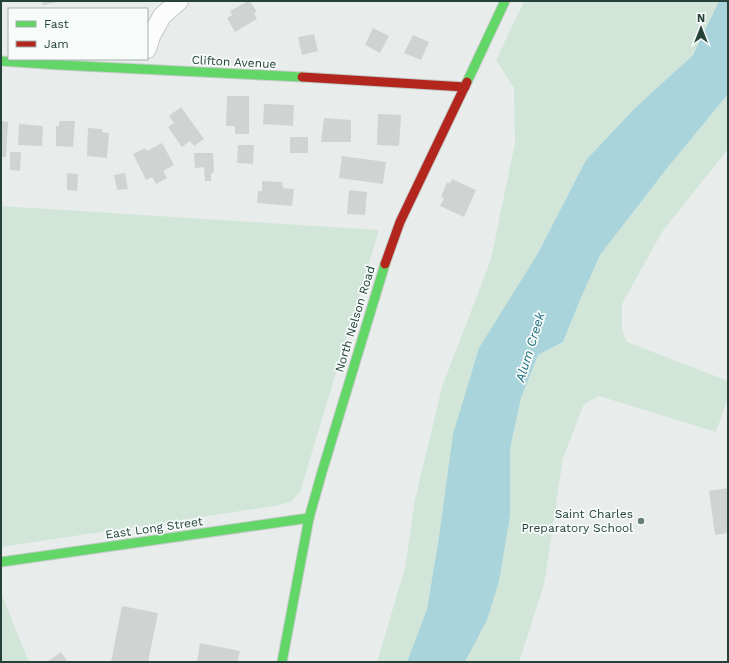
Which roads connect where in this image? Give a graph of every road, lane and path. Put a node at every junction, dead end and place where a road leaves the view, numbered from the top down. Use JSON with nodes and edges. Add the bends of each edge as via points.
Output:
{"nodes":[{"id":1,"x":179,"y":1,"type":"edge"},
{"id":2,"x":505,"y":1,"type":"edge"},
{"id":3,"x":148,"y":46,"type":"edge"},
{"id":4,"x":1,"y":61,"type":"edge"},
{"id":5,"x":143,"y":64,"type":"edge"},
{"id":6,"x":465,"y":87,"type":"junction"},
{"id":7,"x":309,"y":518,"type":"junction"},
{"id":8,"x":1,"y":562,"type":"edge"},
{"id":9,"x":282,"y":662,"type":"edge"}],
"edges":[{"from":1,"to":3,"type":"street","via":[[162,16]]},
{"from":2,"to":6,"type":"street","name":"North Nelson Road"},
{"from":4,"to":5,"type":"street","name":"Clifton Avenue","via":[[60,65]]},
{"from":5,"to":6,"type":"street","name":"Clifton Avenue"},
{"from":6,"to":7,"type":"street","name":"North Nelson Road","via":[[393,238]]},
{"from":7,"to":8,"type":"street","name":"East Long Street"},
{"from":7,"to":9,"type":"street","name":"North Nelson Road"}]}
